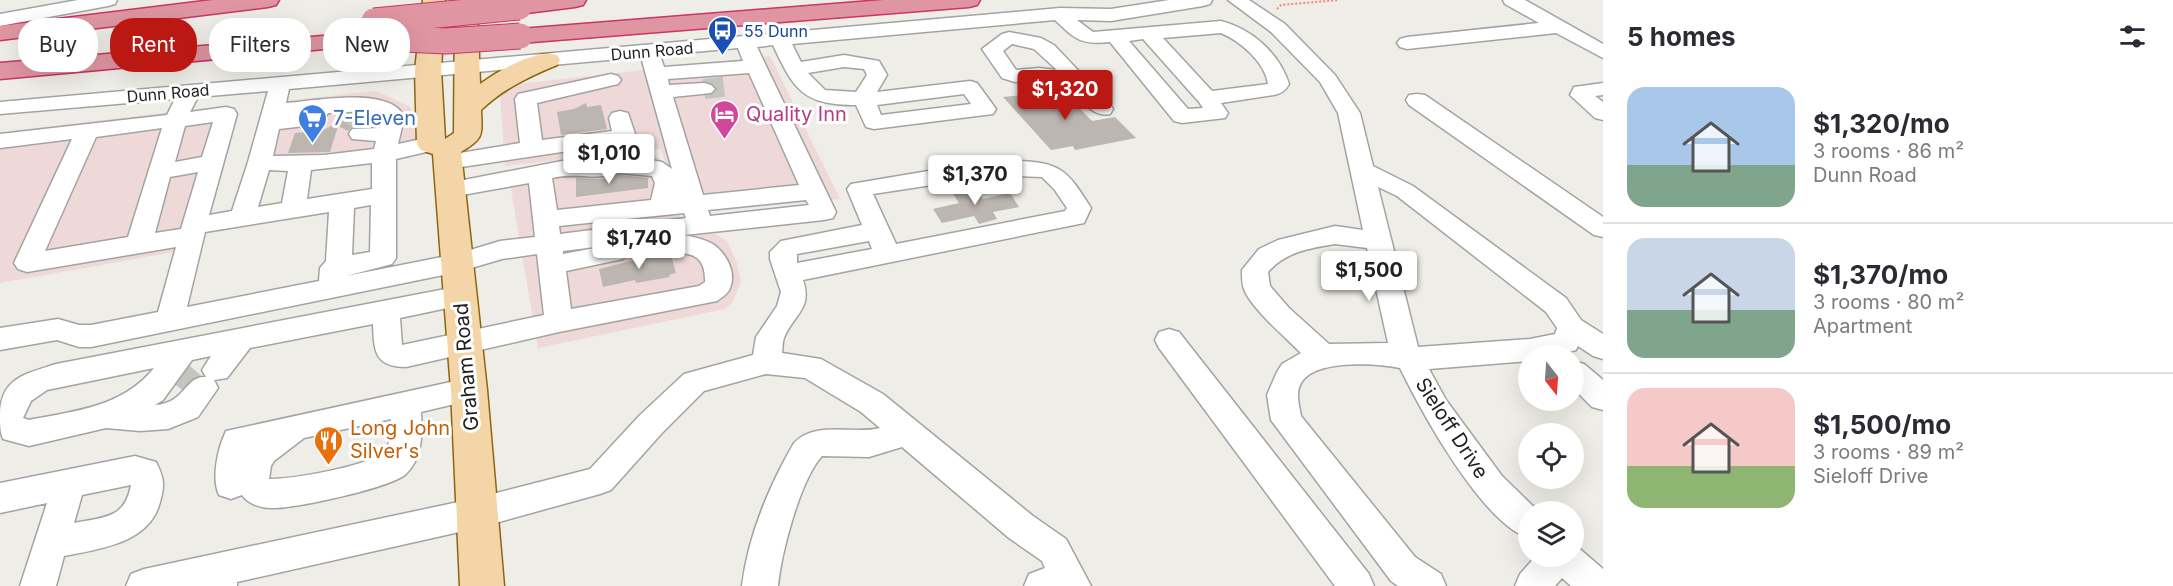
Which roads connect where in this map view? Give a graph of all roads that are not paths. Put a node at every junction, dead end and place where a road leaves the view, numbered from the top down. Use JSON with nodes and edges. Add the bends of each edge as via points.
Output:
{"nodes":[{"id":1,"x":108,"y":0,"type":"edge"},
{"id":2,"x":268,"y":0,"type":"edge"},
{"id":3,"x":434,"y":0,"type":"edge"},
{"id":4,"x":466,"y":0,"type":"edge"},
{"id":5,"x":575,"y":0,"type":"edge"},
{"id":6,"x":716,"y":0,"type":"edge"},
{"id":7,"x":969,"y":0,"type":"edge"},
{"id":8,"x":1163,"y":0,"type":"edge"},
{"id":9,"x":1203,"y":0,"type":"edge"},
{"id":10,"x":1237,"y":0,"type":"edge"},
{"id":11,"x":1512,"y":0,"type":"edge"},
{"id":12,"x":1089,"y":13,"type":"junction"},
{"id":13,"x":1060,"y":14,"type":"junction"},
{"id":14,"x":1274,"y":18,"type":"edge"},
{"id":15,"x":0,"y":20,"type":"edge"},
{"id":16,"x":996,"y":20,"type":"junction"},
{"id":17,"x":520,"y":22,"type":"junction"},
{"id":18,"x":1561,"y":27,"type":"junction"},
{"id":19,"x":0,"y":33,"type":"edge"},
{"id":20,"x":323,"y":33,"type":"edge"},
{"id":21,"x":1149,"y":34,"type":"junction"},
{"id":22,"x":410,"y":35,"type":"edge"},
{"id":23,"x":1240,"y":35,"type":"junction"},
{"id":24,"x":323,"y":36,"type":"edge"},
{"id":25,"x":1116,"y":37,"type":"junction"},
{"id":26,"x":1010,"y":38,"type":"junction"},
{"id":27,"x":780,"y":40,"type":"junction"},
{"id":28,"x":745,"y":43,"type":"junction"},
{"id":29,"x":1407,"y":43,"type":"dead end"},
{"id":30,"x":0,"y":52,"type":"edge"},
{"id":31,"x":1603,"y":52,"type":"edge"},
{"id":32,"x":606,"y":55,"type":"junction"},
{"id":33,"x":548,"y":60,"type":"junction"},
{"id":34,"x":466,"y":67,"type":"junction"},
{"id":35,"x":797,"y":69,"type":"junction"},
{"id":36,"x":428,"y":70,"type":"junction"},
{"id":37,"x":0,"y":71,"type":"edge"},
{"id":38,"x":655,"y":72,"type":"junction"},
{"id":39,"x":760,"y":74,"type":"junction"},
{"id":40,"x":360,"y":76,"type":"junction"},
{"id":41,"x":1074,"y":78,"type":"junction"},
{"id":42,"x":611,"y":80,"type":"junction"},
{"id":43,"x":280,"y":83,"type":"junction"},
{"id":44,"x":730,"y":86,"type":"tunnel mouth"},
{"id":45,"x":704,"y":88,"type":"tunnel mouth"},
{"id":46,"x":1603,"y":89,"type":"edge"},
{"id":47,"x":190,"y":91,"type":"junction"},
{"id":48,"x":863,"y":98,"type":"junction"},
{"id":49,"x":1207,"y":98,"type":"junction"},
{"id":50,"x":1417,"y":100,"type":"dead end"},
{"id":51,"x":0,"y":108,"type":"edge"},
{"id":52,"x":468,"y":109,"type":"junction"},
{"id":53,"x":1102,"y":110,"type":"dead end"},
{"id":54,"x":1603,"y":113,"type":"edge"},
{"id":55,"x":271,"y":117,"type":"junction"},
{"id":56,"x":176,"y":121,"type":"junction"},
{"id":57,"x":363,"y":128,"type":"junction"},
{"id":58,"x":87,"y":131,"type":"junction"},
{"id":59,"x":0,"y":141,"type":"edge"},
{"id":60,"x":532,"y":148,"type":"junction"},
{"id":61,"x":343,"y":159,"type":"junction"},
{"id":62,"x":444,"y":161,"type":"junction"},
{"id":63,"x":260,"y":162,"type":"junction"},
{"id":64,"x":212,"y":163,"type":"junction"},
{"id":65,"x":301,"y":163,"type":"junction"},
{"id":66,"x":1362,"y":170,"type":"junction"},
{"id":67,"x":161,"y":171,"type":"junction"},
{"id":68,"x":540,"y":174,"type":"junction"},
{"id":69,"x":383,"y":195,"type":"junction"},
{"id":70,"x":819,"y":201,"type":"junction"},
{"id":71,"x":340,"y":202,"type":"junction"},
{"id":72,"x":661,"y":207,"type":"junction"},
{"id":73,"x":293,"y":210,"type":"junction"},
{"id":74,"x":242,"y":218,"type":"junction"},
{"id":75,"x":700,"y":226,"type":"junction"},
{"id":76,"x":1603,"y":229,"type":"edge"},
{"id":77,"x":193,"y":231,"type":"junction"},
{"id":78,"x":877,"y":231,"type":"junction"},
{"id":79,"x":1378,"y":241,"type":"junction"},
{"id":80,"x":549,"y":243,"type":"junction"},
{"id":81,"x":139,"y":244,"type":"junction"},
{"id":82,"x":335,"y":277,"type":"junction"},
{"id":83,"x":459,"y":280,"type":"junction"},
{"id":84,"x":386,"y":312,"type":"junction"},
{"id":85,"x":170,"y":320,"type":"junction"},
{"id":86,"x":559,"y":322,"type":"junction"},
{"id":87,"x":1571,"y":327,"type":"junction"},
{"id":88,"x":0,"y":339,"type":"edge"},
{"id":89,"x":1169,"y":340,"type":"dead end"},
{"id":90,"x":465,"y":344,"type":"junction"},
{"id":91,"x":1560,"y":345,"type":"edge"},
{"id":92,"x":1603,"y":348,"type":"edge"},
{"id":93,"x":1518,"y":353,"type":"edge"},
{"id":94,"x":1322,"y":355,"type":"junction"},
{"id":95,"x":1410,"y":360,"type":"junction"},
{"id":96,"x":766,"y":363,"type":"junction"},
{"id":97,"x":204,"y":365,"type":"junction"},
{"id":98,"x":1584,"y":381,"type":"edge"},
{"id":99,"x":469,"y":390,"type":"junction"},
{"id":100,"x":1603,"y":398,"type":"edge"},
{"id":101,"x":406,"y":404,"type":"junction"},
{"id":102,"x":100,"y":418,"type":"junction"},
{"id":103,"x":295,"y":428,"type":"junction"},
{"id":104,"x":908,"y":432,"type":"junction"},
{"id":105,"x":69,"y":484,"type":"junction"},
{"id":106,"x":231,"y":485,"type":"dead end"},
{"id":107,"x":0,"y":498,"type":"edge"},
{"id":108,"x":477,"y":513,"type":"junction"},
{"id":109,"x":1518,"y":513,"type":"edge"},
{"id":110,"x":51,"y":543,"type":"junction"},
{"id":111,"x":1548,"y":567,"type":"edge"},
{"id":112,"x":1575,"y":567,"type":"edge"},
{"id":113,"x":221,"y":578,"type":"edge"},
{"id":114,"x":1061,"y":583,"type":"edge"},
{"id":115,"x":38,"y":586,"type":"edge"},
{"id":116,"x":144,"y":586,"type":"edge"},
{"id":117,"x":482,"y":586,"type":"edge"},
{"id":118,"x":760,"y":586,"type":"edge"},
{"id":119,"x":1356,"y":586,"type":"edge"},
{"id":120,"x":1428,"y":586,"type":"edge"},
{"id":121,"x":1533,"y":586,"type":"edge"},
{"id":122,"x":1596,"y":586,"type":"edge"}],
"edges":[{"from":1,"to":15,"type":"street"},
{"from":2,"to":19,"type":"highway"},
{"from":3,"to":36,"type":"main road","name":"Graham Road"},
{"from":4,"to":34,"type":"main road"},
{"from":5,"to":17,"type":"highway"},
{"from":6,"to":17,"type":"highway"},
{"from":7,"to":17,"type":"highway"},
{"from":8,"to":12,"type":"street","name":"Dunn Road"},
{"from":9,"to":12,"type":"street","name":"Dunn Road","via":[[1111,15]]},
{"from":10,"to":14,"type":"street","name":"Sieloff Drive"},
{"from":11,"to":18,"type":"street"},
{"from":12,"to":13,"type":"street","name":"Dunn Road"},
{"from":13,"to":16,"type":"street","name":"Dunn Road"},
{"from":13,"to":25,"type":"street","via":[[1081,34],[1091,38]]},
{"from":14,"to":23,"type":"street"},
{"from":14,"to":66,"type":"street","name":"Sieloff Drive","via":[[1328,79],[1348,113]]},
{"from":16,"to":26,"type":"street"},
{"from":16,"to":27,"type":"street","name":"Dunn Road"},
{"from":17,"to":22,"type":"highway","bridge":true,"via":[[446,41]]},
{"from":18,"to":29,"type":"street"},
{"from":18,"to":31,"type":"street"},
{"from":20,"to":30,"type":"highway"},
{"from":21,"to":23,"type":"street","via":[[1221,27]]},
{"from":21,"to":25,"type":"street"},
{"from":21,"to":49,"type":"street"},
{"from":23,"to":49,"type":"street","via":[[1275,68],[1280,84],[1274,89]]},
{"from":24,"to":37,"type":"highway"},
{"from":25,"to":49,"type":"street","via":[[1182,116],[1217,113]]},
{"from":26,"to":41,"type":"street","via":[[1040,44]]},
{"from":26,"to":41,"type":"street","via":[[1039,74]]},
{"from":27,"to":28,"type":"street","name":"Dunn Road"},
{"from":27,"to":35,"type":"street"},
{"from":28,"to":38,"type":"street","name":"Dunn Road"},
{"from":28,"to":39,"type":"street"},
{"from":32,"to":33,"type":"street","name":"Dunn Road"},
{"from":32,"to":38,"type":"street","name":"Dunn Road"},
{"from":32,"to":42,"type":"street"},
{"from":33,"to":34,"type":"street","name":"Dunn Road"},
{"from":33,"to":52,"type":"main road","via":[[497,82]]},
{"from":34,"to":36,"type":"street","name":"Dunn Road"},
{"from":34,"to":52,"type":"main road"},
{"from":35,"to":48,"type":"street","via":[[809,90],[817,94]]},
{"from":35,"to":48,"type":"street","via":[[862,61],[872,65],[877,75]]},
{"from":36,"to":40,"type":"street","name":"Dunn Road"},
{"from":36,"to":62,"type":"main road","name":"Graham Road"},
{"from":38,"to":39,"type":"street"},
{"from":38,"to":45,"type":"street"},
{"from":38,"to":75,"type":"street"},
{"from":39,"to":44,"type":"street"},
{"from":39,"to":70,"type":"street"},
{"from":40,"to":43,"type":"street","name":"Dunn Road"},
{"from":40,"to":57,"type":"street"},
{"from":41,"to":53,"type":"street"},
{"from":42,"to":60,"type":"street","via":[[620,121]]},
{"from":42,"to":60,"type":"street","via":[[527,98]]},
{"from":43,"to":47,"type":"street","name":"Dunn Road"},
{"from":43,"to":55,"type":"street"},
{"from":46,"to":54,"type":"street","via":[[1581,91]]},
{"from":47,"to":51,"type":"street","name":"Dunn Road"},
{"from":47,"to":56,"type":"street"},
{"from":48,"to":48,"type":"street","via":[[970,87],[985,109],[874,122]]},
{"from":50,"to":76,"type":"street"},
{"from":52,"to":62,"type":"main road","via":[[468,136]]},
{"from":55,"to":57,"type":"street","via":[[314,119],[320,107]]},
{"from":55,"to":63,"type":"street"},
{"from":56,"to":58,"type":"street"},
{"from":56,"to":64,"type":"street","via":[[226,114]]},
{"from":56,"to":67,"type":"street"},
{"from":57,"to":61,"type":"street"},
{"from":57,"to":62,"type":"street"},
{"from":57,"to":69,"type":"street"},
{"from":58,"to":59,"type":"street"},
{"from":58,"to":81,"type":"street","via":[[27,263]]},
{"from":60,"to":62,"type":"street"},
{"from":61,"to":65,"type":"street"},
{"from":61,"to":71,"type":"street"},
{"from":62,"to":68,"type":"street"},
{"from":62,"to":83,"type":"main road","name":"Graham Road"},
{"from":63,"to":65,"type":"street"},
{"from":63,"to":74,"type":"street"},
{"from":64,"to":67,"type":"street"},
{"from":64,"to":77,"type":"street"},
{"from":65,"to":73,"type":"street"},
{"from":66,"to":79,"type":"street","name":"Sieloff Drive"},
{"from":66,"to":87,"type":"street","via":[[1405,191],[1556,305]]},
{"from":67,"to":81,"type":"street"},
{"from":68,"to":72,"type":"street","via":[[562,168],[648,165],[663,173],[667,192]]},
{"from":68,"to":80,"type":"street"},
{"from":69,"to":71,"type":"street"},
{"from":69,"to":82,"type":"street","via":[[382,258]]},
{"from":70,"to":75,"type":"street"},
{"from":70,"to":78,"type":"street"},
{"from":71,"to":73,"type":"street"},
{"from":71,"to":82,"type":"street"},
{"from":72,"to":75,"type":"street"},
{"from":72,"to":80,"type":"street"},
{"from":73,"to":74,"type":"street"},
{"from":74,"to":77,"type":"street"},
{"from":75,"to":80,"type":"street","via":[[680,243]]},
{"from":75,"to":86,"type":"street","via":[[719,277],[718,286],[707,294]]},
{"from":77,"to":81,"type":"street"},
{"from":77,"to":85,"type":"street"},
{"from":78,"to":78,"type":"street","via":[[1064,220],[1075,217],[1079,208],[1053,173],[1031,167],[957,174],[859,189]]},
{"from":78,"to":96,"type":"street","via":[[790,247],[783,252],[794,292],[789,308],[770,337]]},
{"from":79,"to":94,"type":"street","via":[[1335,235],[1311,239],[1269,255],[1255,270],[1257,289]]},
{"from":79,"to":95,"type":"street","name":"Sieloff Drive","via":[[1402,343]]},
{"from":80,"to":83,"type":"street","via":[[500,250]]},
{"from":80,"to":86,"type":"street"},
{"from":82,"to":83,"type":"street"},
{"from":82,"to":85,"type":"street"},
{"from":83,"to":84,"type":"street"},
{"from":83,"to":90,"type":"main road","name":"Graham Road"},
{"from":84,"to":90,"type":"street","via":[[388,349],[396,356]]},
{"from":84,"to":97,"type":"street"},
{"from":85,"to":88,"type":"street","via":[[91,336],[58,329]]},
{"from":86,"to":90,"type":"street"},
{"from":87,"to":91,"type":"street","via":[[1566,342]]},
{"from":87,"to":92,"type":"street"},
{"from":89,"to":119,"type":"street"},
{"from":90,"to":99,"type":"main road","name":"Graham Road"},
{"from":93,"to":95,"type":"street"},
{"from":94,"to":95,"type":"street","via":[[1386,354]]},
{"from":94,"to":120,"type":"street","via":[[1292,372],[1282,395],[1286,420],[1402,569]]},
{"from":95,"to":109,"type":"street","name":"Sieloff Drive","via":[[1435,409],[1490,486]]},
{"from":96,"to":104,"type":"street","via":[[811,367],[872,403]]},
{"from":96,"to":108,"type":"street","via":[[694,382],[600,480]]},
{"from":97,"to":102,"type":"street"},
{"from":97,"to":102,"type":"street","via":[[187,408],[168,416]]},
{"from":97,"to":102,"type":"street","via":[[56,376],[27,386],[15,397],[8,418],[14,430],[28,433]]},
{"from":98,"to":100,"type":"street"},
{"from":99,"to":101,"type":"street"},
{"from":99,"to":108,"type":"main road","name":"Graham Road"},
{"from":101,"to":103,"type":"street"},
{"from":101,"to":103,"type":"street","via":[[405,452],[395,466],[283,494],[262,494],[252,482],[256,459]]},
{"from":103,"to":106,"type":"street","via":[[237,440]]},
{"from":104,"to":114,"type":"street","via":[[1054,550]]},
{"from":104,"to":118,"type":"street","via":[[864,444],[810,446],[779,510]]},
{"from":105,"to":107,"type":"street"},
{"from":105,"to":110,"type":"street"},
{"from":105,"to":110,"type":"street","via":[[135,470],[145,472],[148,479],[140,512],[132,521]]},
{"from":108,"to":113,"type":"street"},
{"from":108,"to":117,"type":"main road","name":"Graham Road"},
{"from":110,"to":115,"type":"street"},
{"from":111,"to":121,"type":"street"},
{"from":112,"to":122,"type":"street"},
{"from":113,"to":116,"type":"street"}]}
